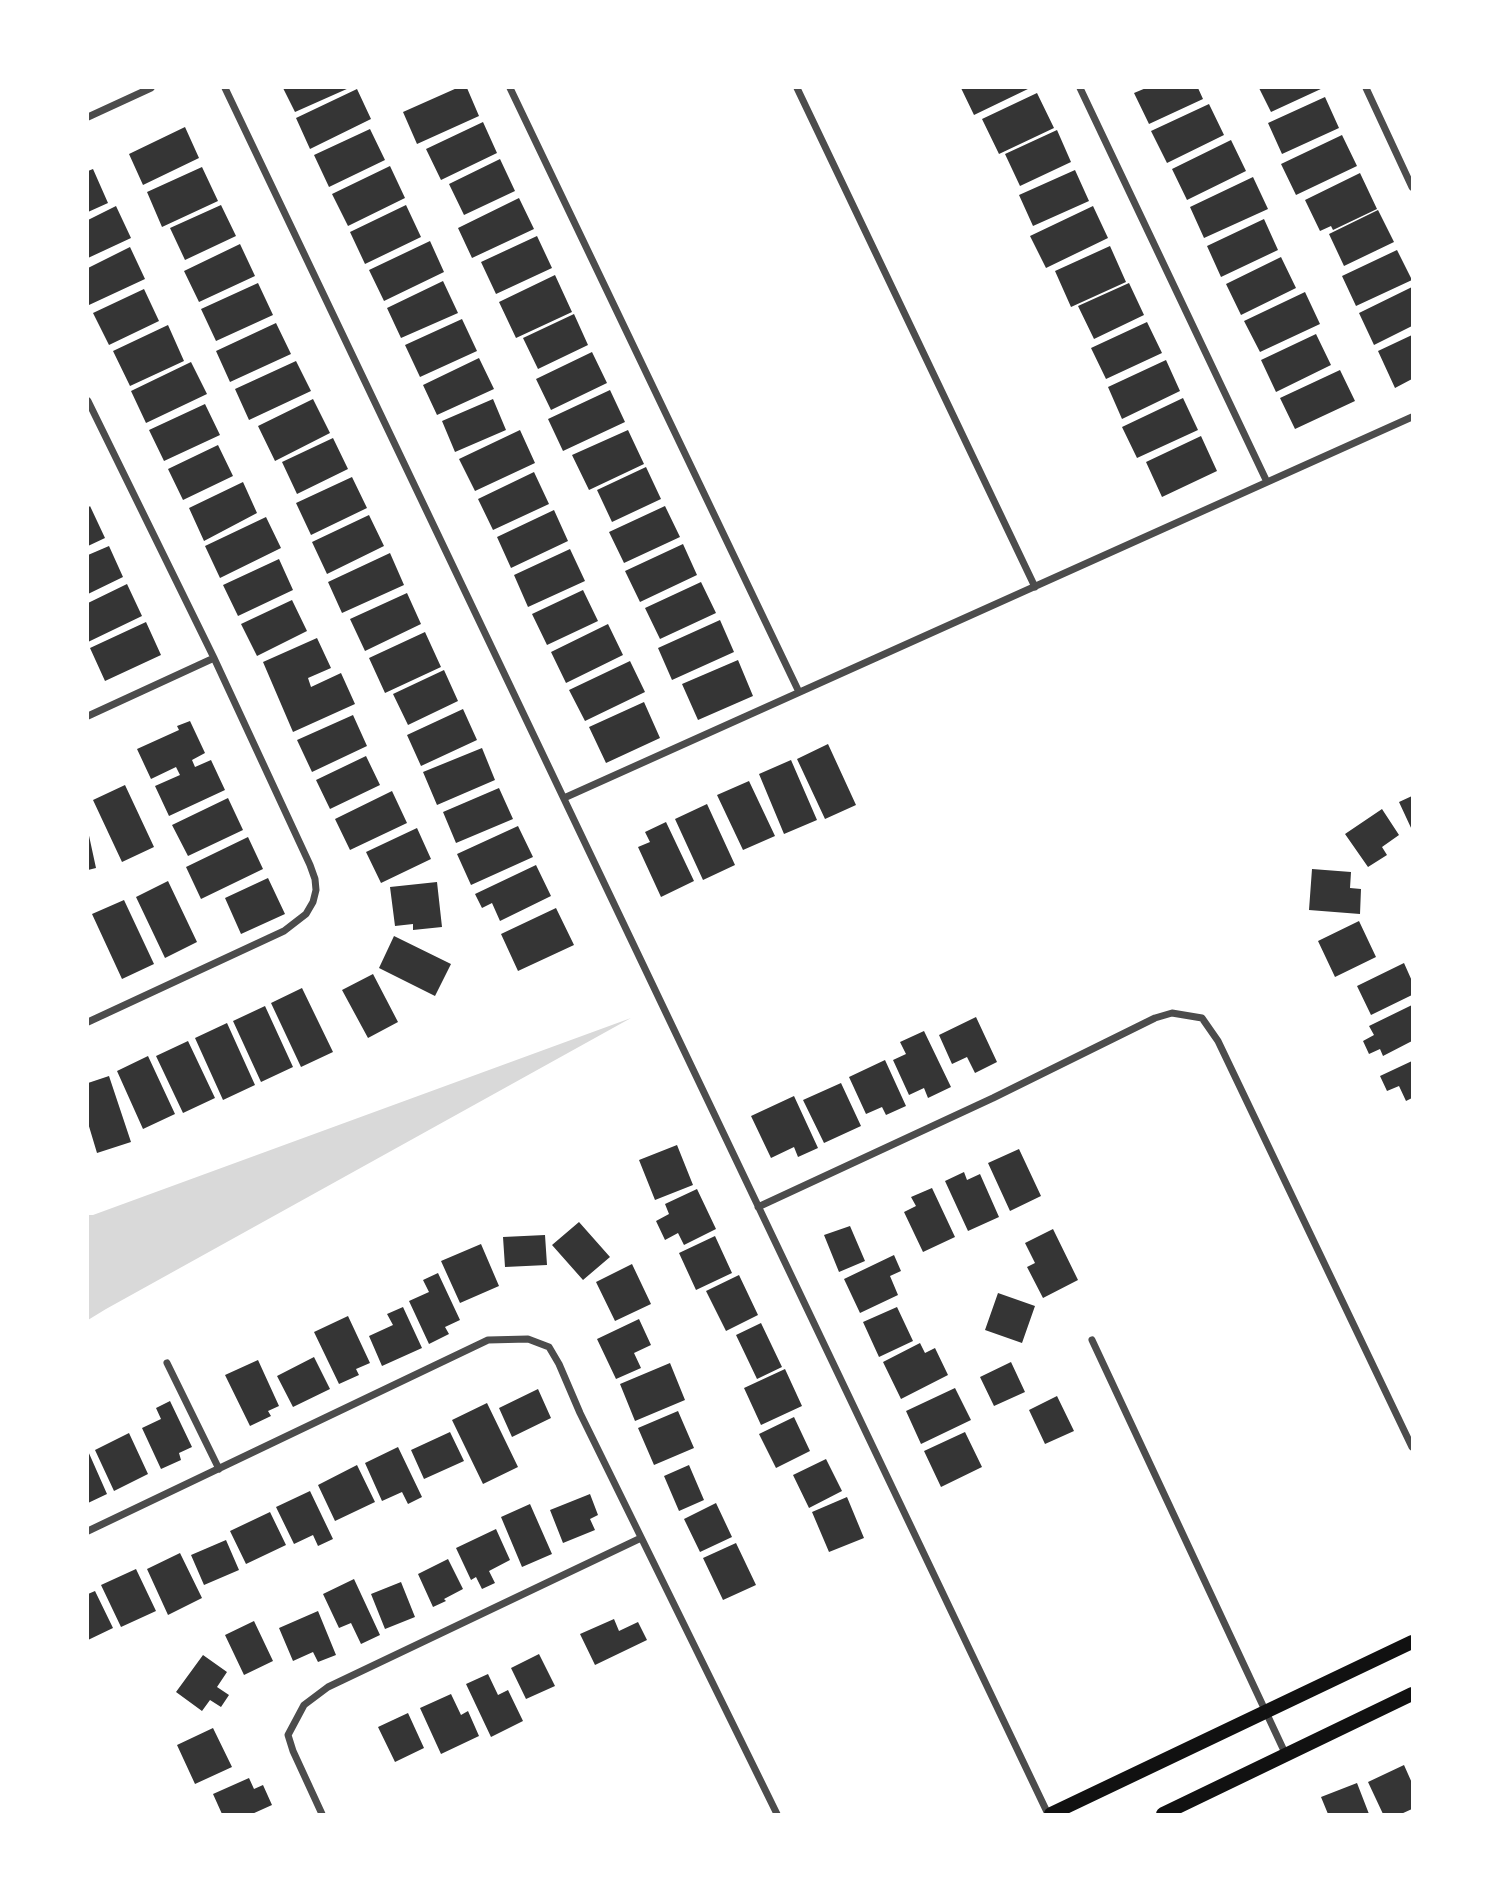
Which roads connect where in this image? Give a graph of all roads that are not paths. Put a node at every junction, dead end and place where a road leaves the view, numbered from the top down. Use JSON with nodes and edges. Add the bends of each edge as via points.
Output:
{"nodes":[{"id":1,"x":151,"y":88,"type":"edge"},
{"id":2,"x":225,"y":88,"type":"edge"},
{"id":3,"x":510,"y":88,"type":"edge"},
{"id":4,"x":797,"y":88,"type":"edge"},
{"id":5,"x":1080,"y":88,"type":"edge"},
{"id":6,"x":1366,"y":88,"type":"edge"},
{"id":7,"x":88,"y":117,"type":"edge"},
{"id":8,"x":1412,"y":187,"type":"edge"},
{"id":9,"x":88,"y":402,"type":"edge"},
{"id":10,"x":1412,"y":417,"type":"edge"},
{"id":11,"x":1267,"y":482,"type":"junction"},
{"id":12,"x":1035,"y":587,"type":"junction"},
{"id":13,"x":214,"y":658,"type":"junction"},
{"id":14,"x":799,"y":692,"type":"junction"},
{"id":15,"x":88,"y":716,"type":"edge"},
{"id":16,"x":564,"y":798,"type":"junction"},
{"id":17,"x":88,"y":1022,"type":"edge"},
{"id":18,"x":758,"y":1206,"type":"junction"},
{"id":19,"x":1092,"y":1340,"type":"dead end"},
{"id":20,"x":167,"y":1363,"type":"dead end"},
{"id":21,"x":1412,"y":1447,"type":"edge"},
{"id":22,"x":219,"y":1469,"type":"junction"},
{"id":23,"x":88,"y":1531,"type":"edge"},
{"id":24,"x":641,"y":1538,"type":"junction"},
{"id":25,"x":1412,"y":1642,"type":"edge"},
{"id":26,"x":1412,"y":1694,"type":"edge"},
{"id":27,"x":1266,"y":1714,"type":"junction"},
{"id":28,"x":1286,"y":1755,"type":"junction"},
{"id":29,"x":323,"y":1815,"type":"edge"},
{"id":30,"x":777,"y":1815,"type":"edge"},
{"id":31,"x":1049,"y":1815,"type":"edge"},
{"id":32,"x":1163,"y":1815,"type":"edge"}],
"edges":[{"from":1,"to":7,"type":"street"},
{"from":2,"to":16,"type":"street"},
{"from":3,"to":14,"type":"street"},
{"from":4,"to":12,"type":"street"},
{"from":5,"to":11,"type":"street"},
{"from":6,"to":8,"type":"street"},
{"from":9,"to":13,"type":"street"},
{"from":10,"to":11,"type":"street"},
{"from":11,"to":12,"type":"street"},
{"from":12,"to":14,"type":"street"},
{"from":13,"to":15,"type":"street"},
{"from":13,"to":17,"type":"street","via":[[310,865],[316,890],[313,902],[306,914],[284,931]]},
{"from":14,"to":16,"type":"street"},
{"from":16,"to":18,"type":"street"},
{"from":18,"to":21,"type":"street","via":[[1155,1018],[1172,1013],[1202,1018]]},
{"from":18,"to":31,"type":"street"},
{"from":19,"to":27,"type":"street"},
{"from":20,"to":22,"type":"street"},
{"from":22,"to":23,"type":"street"},
{"from":22,"to":24,"type":"street","via":[[488,1340],[523,1339],[549,1347]]},
{"from":24,"to":29,"type":"street","via":[[328,1688],[304,1705],[288,1735]]},
{"from":24,"to":30,"type":"street"},
{"from":25,"to":27,"type":"main road"},
{"from":26,"to":28,"type":"main road"},
{"from":27,"to":28,"type":"street"},
{"from":27,"to":31,"type":"main road"},
{"from":28,"to":32,"type":"main road"}]}
